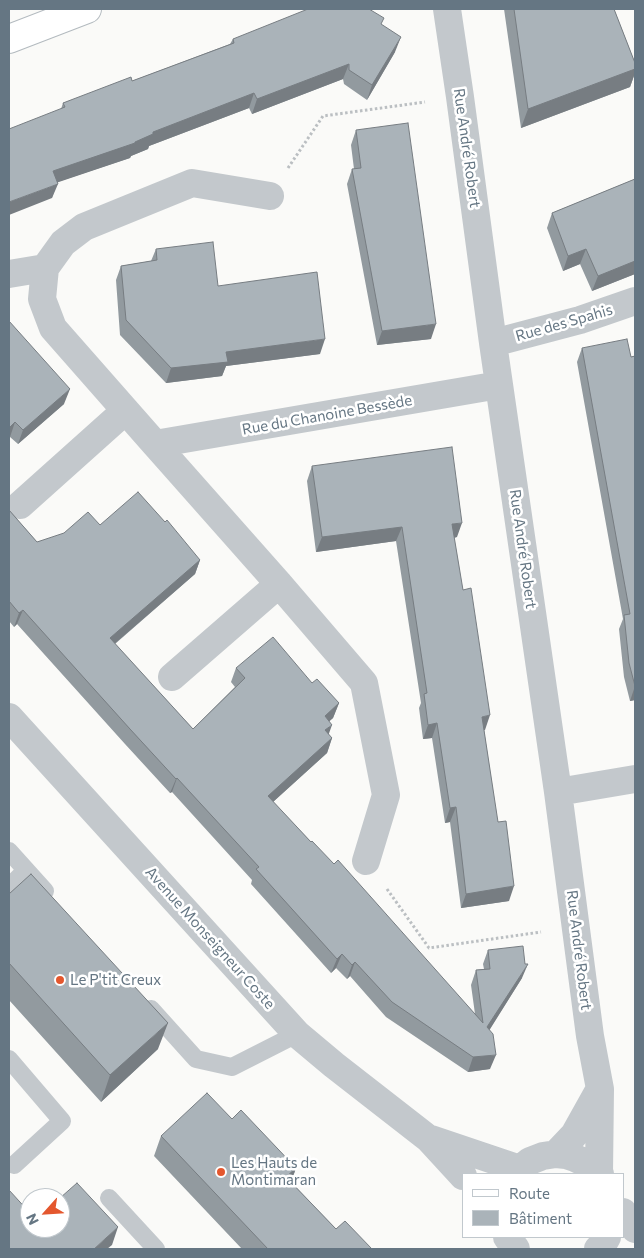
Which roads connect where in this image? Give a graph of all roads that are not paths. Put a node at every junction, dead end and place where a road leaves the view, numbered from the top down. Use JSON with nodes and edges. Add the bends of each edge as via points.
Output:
{"nodes":[{"id":1,"x":87,"y":9,"type":"edge"},
{"id":2,"x":447,"y":9,"type":"edge"},
{"id":3,"x":9,"y":39,"type":"edge"},
{"id":4,"x":270,"y":196,"type":"road end"},
{"id":5,"x":45,"y":268,"type":"junction"},
{"id":6,"x":9,"y":274,"type":"edge"},
{"id":7,"x":635,"y":301,"type":"edge"},
{"id":8,"x":493,"y":343,"type":"junction"},
{"id":9,"x":499,"y":385,"type":"junction"},
{"id":10,"x":125,"y":411,"type":"junction"},
{"id":11,"x":155,"y":444,"type":"junction"},
{"id":12,"x":20,"y":506,"type":"dead end"},
{"id":13,"x":279,"y":584,"type":"junction"},
{"id":14,"x":172,"y":677,"type":"dead end"},
{"id":15,"x":9,"y":717,"type":"edge"},
{"id":16,"x":635,"y":778,"type":"edge"},
{"id":17,"x":558,"y":792,"type":"junction"},
{"id":18,"x":9,"y":851,"type":"edge"},
{"id":19,"x":366,"y":861,"type":"road end"},
{"id":20,"x":26,"y":870,"type":"junction"},
{"id":21,"x":9,"y":887,"type":"edge"},
{"id":22,"x":59,"y":906,"type":"edge"},
{"id":23,"x":137,"y":994,"type":"edge"},
{"id":24,"x":297,"y":1034,"type":"junction"},
{"id":25,"x":9,"y":1059,"type":"edge"},
{"id":26,"x":600,"y":1089,"type":"junction"},
{"id":27,"x":429,"y":1139,"type":"junction"},
{"id":28,"x":556,"y":1154,"type":"junction"},
{"id":29,"x":14,"y":1165,"type":"dead end"},
{"id":30,"x":517,"y":1172,"type":"edge"},
{"id":31,"x":600,"y":1173,"type":"edge"},
{"id":32,"x":462,"y":1175,"type":"edge"},
{"id":33,"x":109,"y":1198,"type":"dead end"},
{"id":34,"x":624,"y":1213,"type":"edge"},
{"id":35,"x":635,"y":1229,"type":"edge"},
{"id":36,"x":606,"y":1238,"type":"edge"},
{"id":37,"x":156,"y":1249,"type":"edge"},
{"id":38,"x":598,"y":1249,"type":"edge"}],
"edges":[{"from":1,"to":3,"type":"street"},
{"from":2,"to":8,"type":"street","name":"Rue André Robert"},
{"from":4,"to":5,"type":"street","via":[[192,183],[84,227],[63,243]]},
{"from":5,"to":6,"type":"street"},
{"from":5,"to":10,"type":"street","via":[[42,299],[53,328]]},
{"from":7,"to":8,"type":"street","name":"Rue des Spahis","via":[[580,320]]},
{"from":8,"to":9,"type":"street","name":"Rue André Robert"},
{"from":9,"to":11,"type":"street","name":"Rue du Chanoine Bessède"},
{"from":9,"to":17,"type":"street","name":"Rue André Robert"},
{"from":10,"to":11,"type":"street"},
{"from":10,"to":12,"type":"street"},
{"from":11,"to":13,"type":"street"},
{"from":13,"to":14,"type":"street"},
{"from":13,"to":19,"type":"street","via":[[364,683],[386,795]]},
{"from":15,"to":24,"type":"street","name":"Avenue Monseigneur Coste"},
{"from":16,"to":17,"type":"street"},
{"from":17,"to":26,"type":"street","name":"Rue André Robert"},
{"from":18,"to":20,"type":"lane"},
{"from":20,"to":21,"type":"lane"},
{"from":20,"to":22,"type":"lane"},
{"from":23,"to":24,"type":"lane","via":[[196,1059],[232,1067]]},
{"from":24,"to":27,"type":"street","name":"Avenue Monseigneur Coste"},
{"from":25,"to":29,"type":"lane","via":[[62,1121]]},
{"from":26,"to":28,"type":"street","via":[[574,1134]]},
{"from":26,"to":31,"type":"street","name":"Rue André Robert"},
{"from":27,"to":30,"type":"street","name":"Avenue Monseigneur Coste"},
{"from":27,"to":32,"type":"street","name":"Avenue Monseigneur Coste"},
{"from":28,"to":30,"type":"street","via":[[530,1161]]},
{"from":28,"to":31,"type":"street","via":[[576,1158]]},
{"from":33,"to":37,"type":"lane"},
{"from":34,"to":35,"type":"street"},
{"from":36,"to":38,"type":"street"}]}
